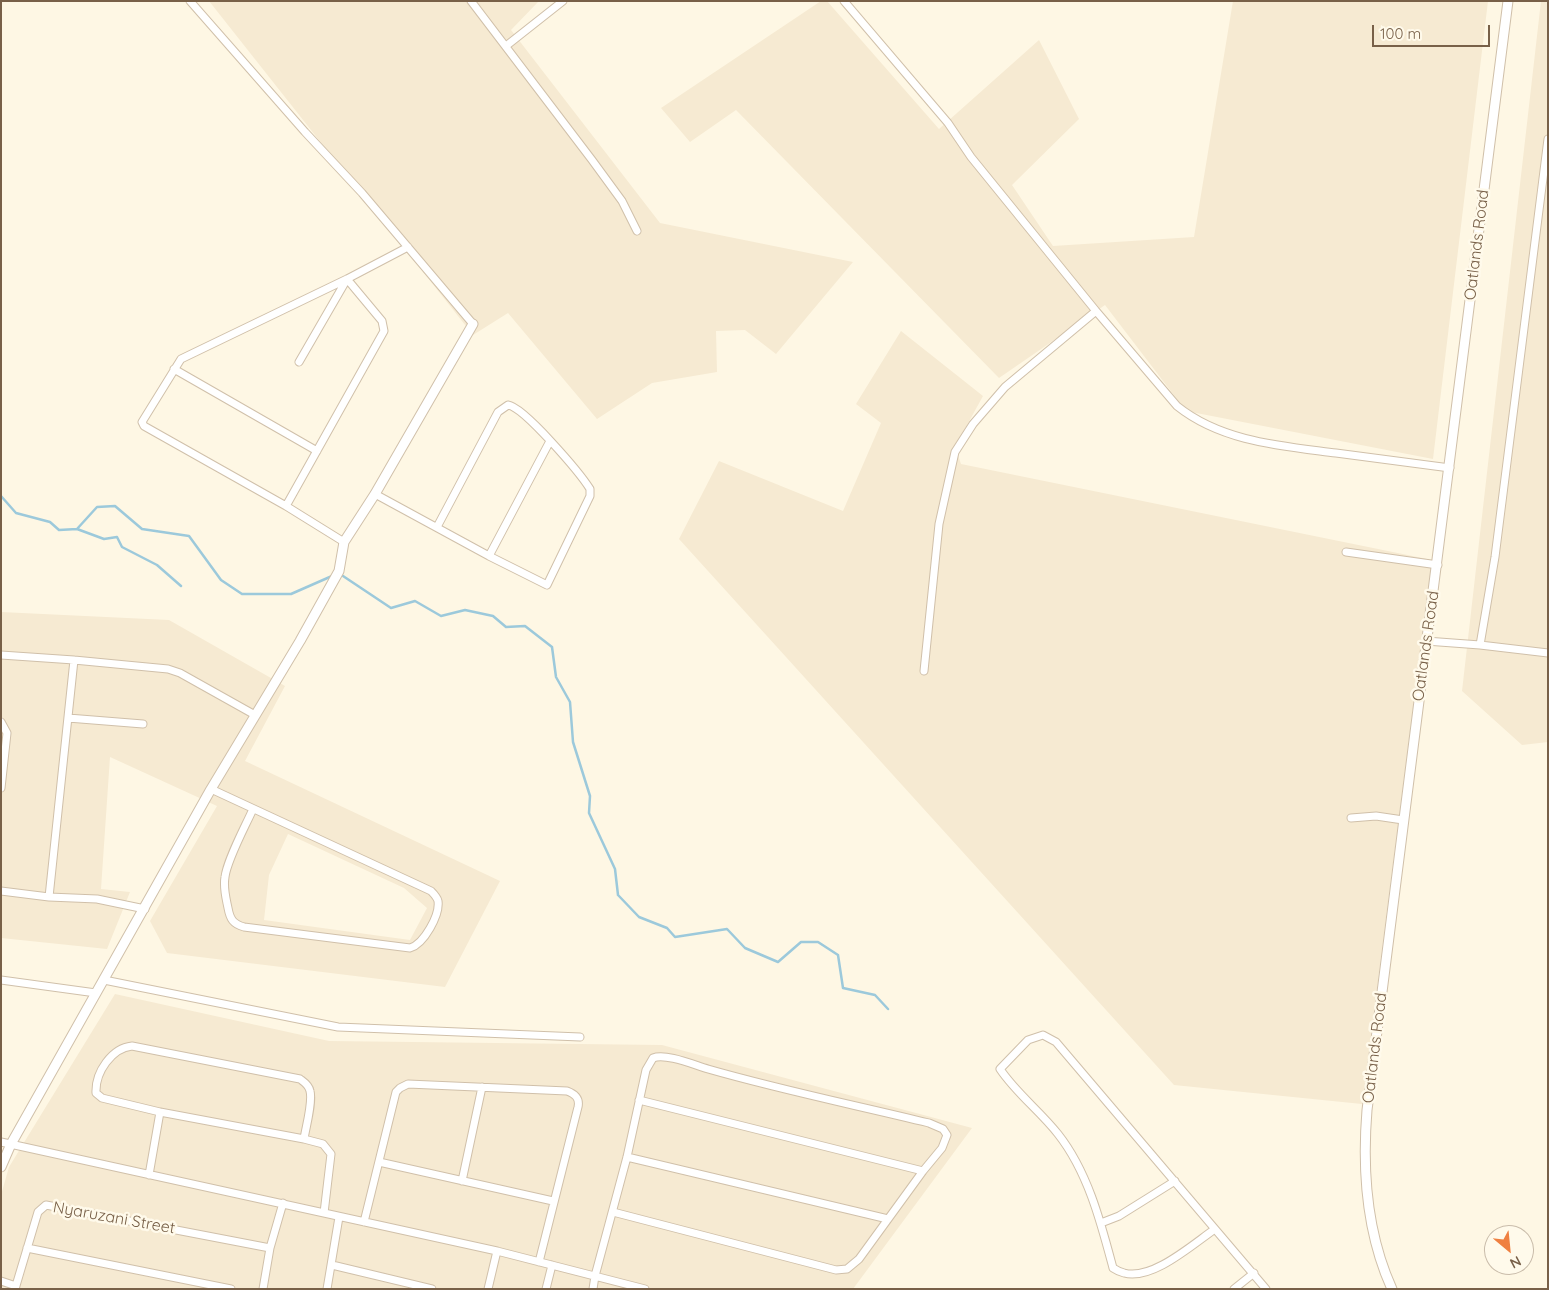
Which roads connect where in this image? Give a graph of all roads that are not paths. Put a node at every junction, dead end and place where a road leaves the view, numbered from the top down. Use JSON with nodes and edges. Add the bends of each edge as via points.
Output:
{"nodes":[{"id":1,"x":190,"y":1,"type":"edge"},
{"id":2,"x":471,"y":1,"type":"edge"},
{"id":3,"x":563,"y":1,"type":"edge"},
{"id":4,"x":844,"y":1,"type":"edge"},
{"id":5,"x":1508,"y":1,"type":"edge"},
{"id":6,"x":506,"y":46,"type":"junction"},
{"id":7,"x":1548,"y":139,"type":"edge"},
{"id":8,"x":637,"y":231,"type":"dead end"},
{"id":9,"x":408,"y":246,"type":"junction"},
{"id":10,"x":347,"y":278,"type":"junction"},
{"id":11,"x":1096,"y":311,"type":"junction"},
{"id":12,"x":473,"y":324,"type":"joint"},
{"id":13,"x":299,"y":362,"type":"dead end"},
{"id":14,"x":174,"y":369,"type":"junction"},
{"id":15,"x":550,"y":441,"type":"junction"},
{"id":16,"x":317,"y":450,"type":"junction"},
{"id":17,"x":1450,"y":468,"type":"junction"},
{"id":18,"x":375,"y":494,"type":"junction"},
{"id":19,"x":286,"y":506,"type":"junction"},
{"id":20,"x":437,"y":527,"type":"junction"},
{"id":21,"x":344,"y":542,"type":"junction"},
{"id":22,"x":1346,"y":552,"type":"dead end"},
{"id":23,"x":489,"y":556,"type":"junction"},
{"id":24,"x":1438,"y":565,"type":"junction"},
{"id":25,"x":1426,"y":641,"type":"junction"},
{"id":26,"x":1480,"y":645,"type":"junction"},
{"id":27,"x":1548,"y":653,"type":"edge"},
{"id":28,"x":1,"y":656,"type":"edge"},
{"id":29,"x":74,"y":660,"type":"junction"},
{"id":30,"x":924,"y":671,"type":"dead end"},
{"id":31,"x":255,"y":715,"type":"junction"},
{"id":32,"x":68,"y":718,"type":"junction"},
{"id":33,"x":1,"y":722,"type":"edge"},
{"id":34,"x":143,"y":724,"type":"dead end"},
{"id":35,"x":1,"y":788,"type":"edge"},
{"id":36,"x":211,"y":789,"type":"junction"},
{"id":37,"x":253,"y":809,"type":"junction"},
{"id":38,"x":1351,"y":818,"type":"dead end"},
{"id":39,"x":1403,"y":820,"type":"junction"},
{"id":40,"x":1,"y":891,"type":"edge"},
{"id":41,"x":49,"y":897,"type":"junction"},
{"id":42,"x":145,"y":909,"type":"junction"},
{"id":43,"x":1,"y":980,"type":"edge"},
{"id":44,"x":104,"y":980,"type":"junction"},
{"id":45,"x":96,"y":994,"type":"junction"},
{"id":46,"x":580,"y":1037,"type":"dead end"},
{"id":47,"x":482,"y":1087,"type":"junction"},
{"id":48,"x":639,"y":1100,"type":"junction"},
{"id":49,"x":160,"y":1112,"type":"junction"},
{"id":50,"x":304,"y":1139,"type":"junction"},
{"id":51,"x":6,"y":1143,"type":"edge"},
{"id":52,"x":627,"y":1157,"type":"junction"},
{"id":53,"x":379,"y":1162,"type":"junction"},
{"id":54,"x":1,"y":1167,"type":"edge"},
{"id":55,"x":923,"y":1171,"type":"junction"},
{"id":56,"x":149,"y":1175,"type":"junction"},
{"id":57,"x":462,"y":1180,"type":"junction"},
{"id":58,"x":1175,"y":1181,"type":"junction"},
{"id":59,"x":553,"y":1201,"type":"junction"},
{"id":60,"x":284,"y":1204,"type":"junction"},
{"id":61,"x":612,"y":1212,"type":"junction"},
{"id":62,"x":324,"y":1213,"type":"junction"},
{"id":63,"x":340,"y":1217,"type":"junction"},
{"id":64,"x":888,"y":1219,"type":"junction"},
{"id":65,"x":364,"y":1222,"type":"junction"},
{"id":66,"x":1102,"y":1223,"type":"junction"},
{"id":67,"x":1215,"y":1229,"type":"junction"},
{"id":68,"x":26,"y":1248,"type":"junction"},
{"id":69,"x":270,"y":1248,"type":"junction"},
{"id":70,"x":497,"y":1251,"type":"junction"},
{"id":71,"x":539,"y":1262,"type":"junction"},
{"id":72,"x":332,"y":1265,"type":"junction"},
{"id":73,"x":552,"y":1265,"type":"junction"},
{"id":74,"x":1254,"y":1273,"type":"junction"},
{"id":75,"x":595,"y":1276,"type":"junction"},
{"id":76,"x":1,"y":1281,"type":"edge"},
{"id":77,"x":15,"y":1287,"type":"edge"},
{"id":78,"x":231,"y":1289,"type":"edge"},
{"id":79,"x":263,"y":1289,"type":"edge"},
{"id":80,"x":327,"y":1289,"type":"edge"},
{"id":81,"x":432,"y":1289,"type":"edge"},
{"id":82,"x":488,"y":1289,"type":"edge"},
{"id":83,"x":546,"y":1289,"type":"edge"},
{"id":84,"x":592,"y":1289,"type":"edge"},
{"id":85,"x":645,"y":1289,"type":"edge"},
{"id":86,"x":1234,"y":1289,"type":"edge"},
{"id":87,"x":1266,"y":1289,"type":"edge"},
{"id":88,"x":1392,"y":1289,"type":"edge"}],
"edges":[{"from":1,"to":9,"type":"street"},
{"from":2,"to":6,"type":"street"},
{"from":3,"to":6,"type":"street"},
{"from":4,"to":11,"type":"street","via":[[948,123],[971,157]]},
{"from":5,"to":17,"type":"street","name":"Oatlands Road"},
{"from":6,"to":8,"type":"street","via":[[622,202]]},
{"from":7,"to":26,"type":"street","via":[[1495,557]]},
{"from":9,"to":10,"type":"street"},
{"from":9,"to":12,"type":"street"},
{"from":10,"to":13,"type":"street"},
{"from":10,"to":14,"type":"street","via":[[187,355]]},
{"from":10,"to":16,"type":"street","via":[[382,321],[384,331]]},
{"from":11,"to":17,"type":"street","via":[[1177,406],[1204,423],[1262,443]]},
{"from":11,"to":30,"type":"street","via":[[1006,387],[973,424],[955,452],[940,524]]},
{"from":12,"to":18,"type":"street"},
{"from":14,"to":16,"type":"street"},
{"from":14,"to":19,"type":"street","via":[[143,424]]},
{"from":15,"to":20,"type":"street","via":[[514,406],[501,409]]},
{"from":15,"to":23,"type":"street"},
{"from":15,"to":23,"type":"street","via":[[586,482],[590,496],[548,585]]},
{"from":16,"to":19,"type":"street"},
{"from":17,"to":24,"type":"street","name":"Oatlands Road"},
{"from":18,"to":20,"type":"street"},
{"from":18,"to":21,"type":"street"},
{"from":19,"to":21,"type":"street"},
{"from":20,"to":23,"type":"street"},
{"from":21,"to":31,"type":"street","via":[[339,571]]},
{"from":22,"to":24,"type":"street"},
{"from":24,"to":25,"type":"street","name":"Oatlands Road"},
{"from":25,"to":26,"type":"street"},
{"from":25,"to":39,"type":"street","name":"Oatlands Road"},
{"from":26,"to":27,"type":"street"},
{"from":28,"to":29,"type":"street"},
{"from":29,"to":31,"type":"street","via":[[168,669]]},
{"from":29,"to":32,"type":"street"},
{"from":31,"to":36,"type":"street"},
{"from":32,"to":34,"type":"street"},
{"from":32,"to":41,"type":"street"},
{"from":33,"to":35,"type":"street","via":[[7,734]]},
{"from":36,"to":37,"type":"street"},
{"from":36,"to":42,"type":"street"},
{"from":37,"to":37,"type":"street","via":[[430,891],[438,901],[437,912],[427,933],[410,948],[244,927],[233,922],[224,890],[225,876]]},
{"from":38,"to":39,"type":"street","via":[[1376,816]]},
{"from":39,"to":88,"type":"street","name":"Oatlands Road","via":[[1365,1131],[1368,1207],[1382,1268]]},
{"from":40,"to":41,"type":"street"},
{"from":41,"to":42,"type":"street","via":[[97,899]]},
{"from":42,"to":44,"type":"street"},
{"from":43,"to":45,"type":"street"},
{"from":44,"to":45,"type":"street"},
{"from":44,"to":46,"type":"street","via":[[338,1027]]},
{"from":45,"to":51,"type":"street"},
{"from":47,"to":53,"type":"street","via":[[408,1084],[400,1088],[396,1092]]},
{"from":47,"to":57,"type":"street"},
{"from":47,"to":59,"type":"street","via":[[567,1092],[577,1097],[578,1107]]},
{"from":48,"to":52,"type":"street"},
{"from":48,"to":55,"type":"street"},
{"from":48,"to":55,"type":"street","via":[[649,1062],[657,1056],[671,1058],[937,1126],[946,1132],[947,1140]]},
{"from":49,"to":50,"type":"street"},
{"from":49,"to":50,"type":"street","via":[[102,1098],[96,1092],[98,1075],[114,1052],[132,1046],[300,1079],[310,1092]]},
{"from":49,"to":56,"type":"street"},
{"from":50,"to":62,"type":"street","via":[[323,1144],[331,1154]]},
{"from":51,"to":54,"type":"street"},
{"from":51,"to":56,"type":"street"},
{"from":52,"to":61,"type":"street"},
{"from":52,"to":64,"type":"street"},
{"from":53,"to":57,"type":"street"},
{"from":53,"to":65,"type":"street"},
{"from":55,"to":64,"type":"street"},
{"from":56,"to":60,"type":"street"},
{"from":57,"to":59,"type":"street"},
{"from":58,"to":66,"type":"street"},
{"from":58,"to":66,"type":"street","via":[[1056,1042],[1043,1035],[1028,1040],[1000,1069],[1010,1084],[1059,1135],[1083,1177]]},
{"from":58,"to":67,"type":"street"},
{"from":59,"to":71,"type":"street"},
{"from":60,"to":62,"type":"street"},
{"from":60,"to":69,"type":"street"},
{"from":61,"to":64,"type":"street","via":[[842,1270],[854,1265]]},
{"from":61,"to":75,"type":"street"},
{"from":62,"to":63,"type":"street"},
{"from":63,"to":65,"type":"street"},
{"from":63,"to":72,"type":"street"},
{"from":65,"to":70,"type":"street"},
{"from":66,"to":67,"type":"street","via":[[1113,1268],[1125,1274],[1159,1268]]},
{"from":67,"to":74,"type":"street"},
{"from":68,"to":69,"type":"street","name":"Nyaruzani Street","via":[[38,1212],[46,1205]]},
{"from":68,"to":77,"type":"street","name":"Nyaruzani Street"},
{"from":68,"to":78,"type":"street"},
{"from":69,"to":79,"type":"street"},
{"from":70,"to":71,"type":"street"},
{"from":70,"to":82,"type":"street"},
{"from":71,"to":73,"type":"street"},
{"from":72,"to":80,"type":"street"},
{"from":72,"to":81,"type":"street"},
{"from":73,"to":75,"type":"street"},
{"from":73,"to":83,"type":"street"},
{"from":74,"to":86,"type":"street"},
{"from":74,"to":87,"type":"street"},
{"from":75,"to":84,"type":"street"},
{"from":75,"to":85,"type":"street"},
{"from":76,"to":77,"type":"street"}]}
